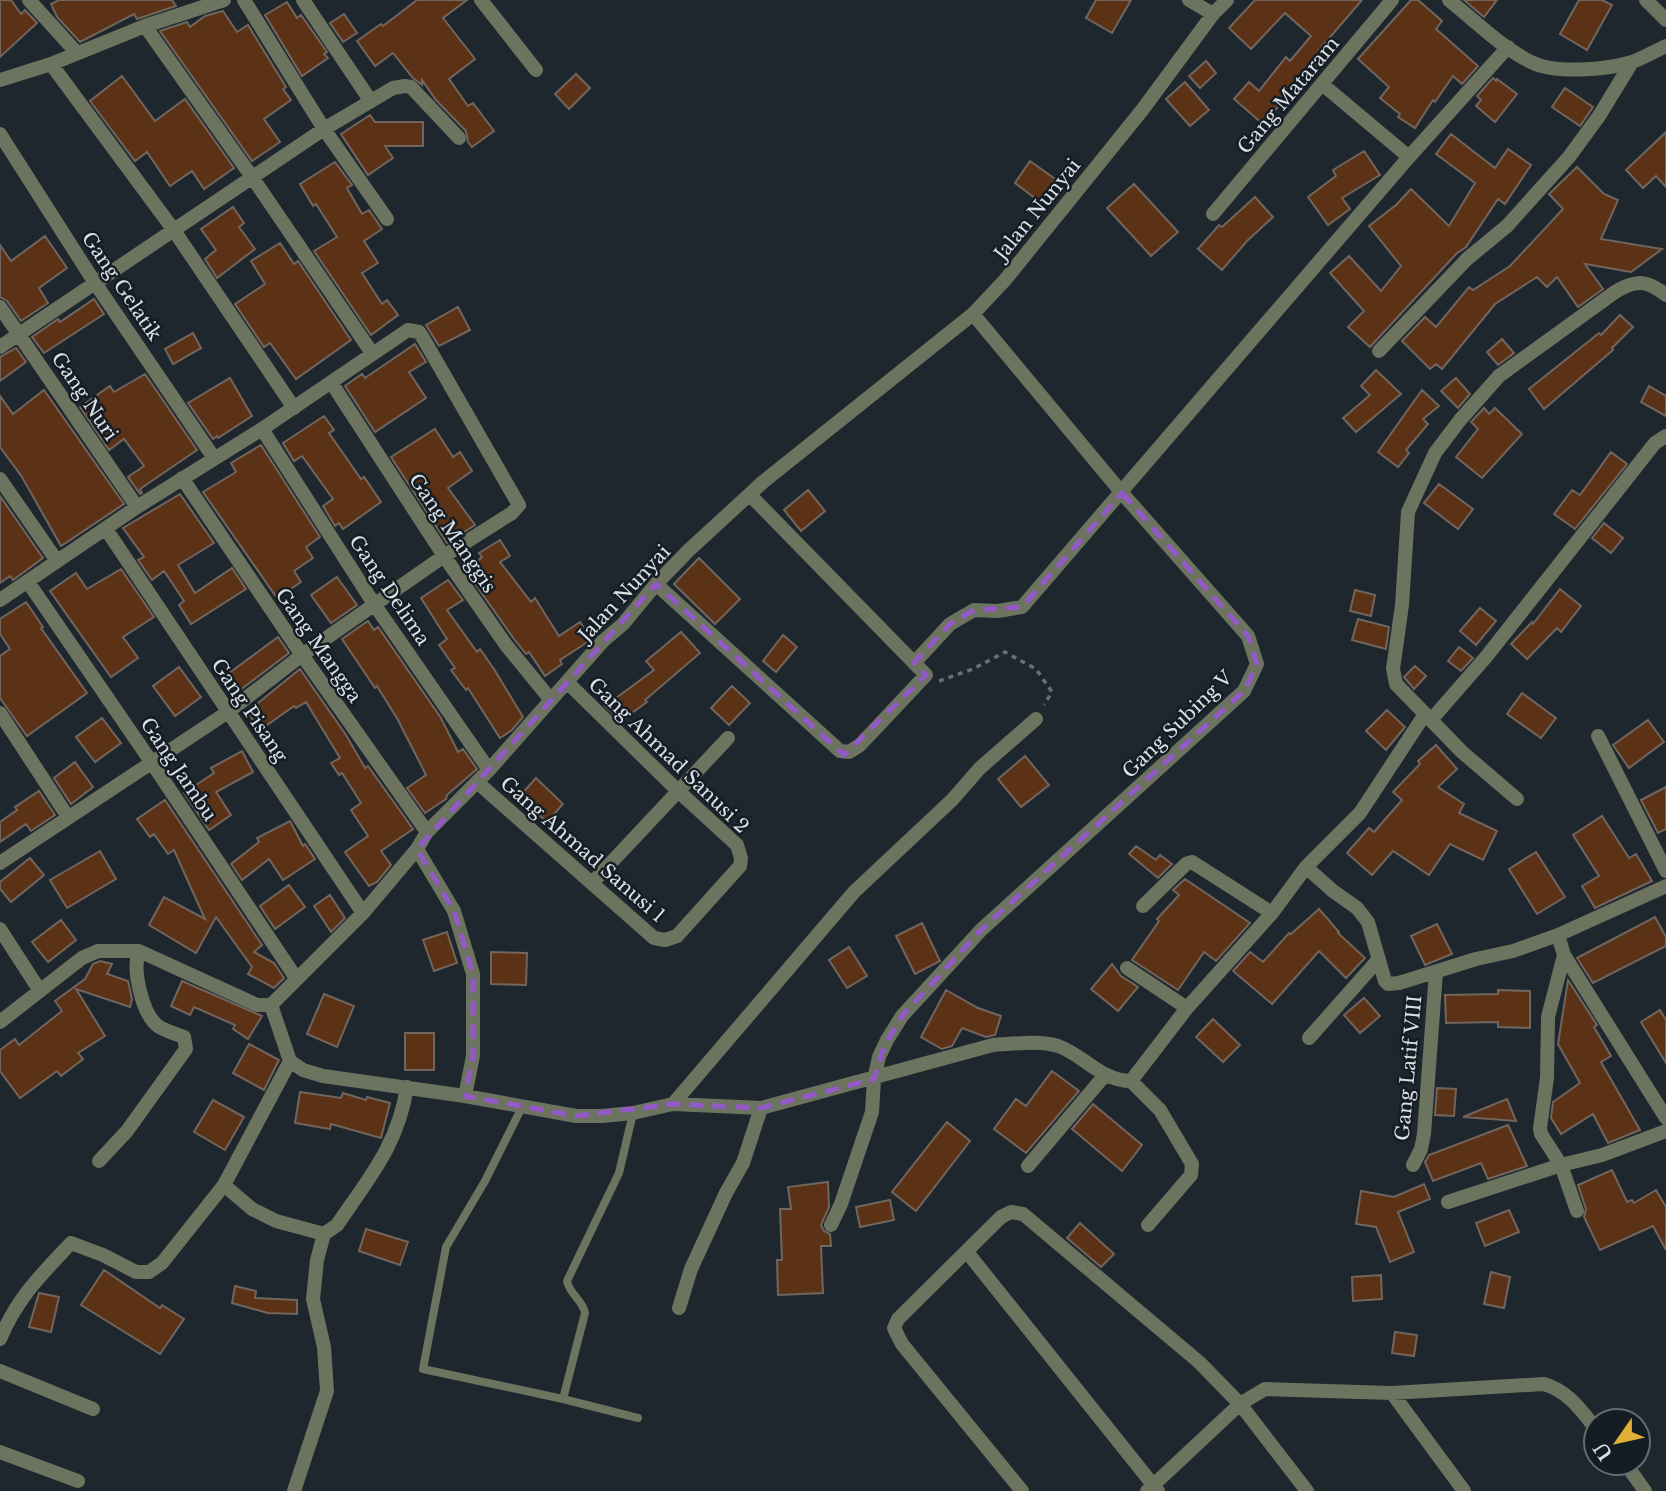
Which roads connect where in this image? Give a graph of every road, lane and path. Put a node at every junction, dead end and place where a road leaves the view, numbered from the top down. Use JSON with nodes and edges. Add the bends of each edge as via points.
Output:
{"nodes":[{"id":1,"x":29,"y":0,"type":"edge"},
{"id":2,"x":224,"y":0,"type":"edge"},
{"id":3,"x":244,"y":0,"type":"edge"},
{"id":4,"x":303,"y":0,"type":"edge"},
{"id":5,"x":481,"y":0,"type":"edge"},
{"id":6,"x":1188,"y":0,"type":"edge"},
{"id":7,"x":1227,"y":0,"type":"edge"},
{"id":8,"x":1392,"y":0,"type":"edge"},
{"id":9,"x":1449,"y":0,"type":"edge"},
{"id":10,"x":1646,"y":0,"type":"edge"},
{"id":11,"x":202,"y":3,"type":"edge"},
{"id":12,"x":1213,"y":14,"type":"junction"},
{"id":13,"x":1666,"y":20,"type":"edge"},
{"id":14,"x":145,"y":26,"type":"junction"},
{"id":15,"x":1666,"y":46,"type":"edge"},
{"id":16,"x":1508,"y":47,"type":"junction"},
{"id":17,"x":77,"y":53,"type":"junction"},
{"id":18,"x":1632,"y":62,"type":"junction"},
{"id":19,"x":51,"y":64,"type":"junction"},
{"id":20,"x":536,"y":70,"type":"dead end"},
{"id":21,"x":0,"y":80,"type":"edge"},
{"id":22,"x":1322,"y":84,"type":"junction"},
{"id":23,"x":370,"y":100,"type":"junction"},
{"id":24,"x":324,"y":129,"type":"junction"},
{"id":25,"x":0,"y":134,"type":"edge"},
{"id":26,"x":459,"y":138,"type":"dead end"},
{"id":27,"x":1409,"y":156,"type":"junction"},
{"id":28,"x":252,"y":177,"type":"junction"},
{"id":29,"x":1213,"y":214,"type":"dead end"},
{"id":30,"x":387,"y":219,"type":"dead end"},
{"id":31,"x":173,"y":229,"type":"junction"},
{"id":32,"x":95,"y":283,"type":"junction"},
{"id":33,"x":1666,"y":295,"type":"edge"},
{"id":34,"x":0,"y":307,"type":"edge"},
{"id":35,"x":972,"y":314,"type":"junction"},
{"id":36,"x":19,"y":334,"type":"junction"},
{"id":37,"x":0,"y":346,"type":"edge"},
{"id":38,"x":1379,"y":351,"type":"dead end"},
{"id":39,"x":372,"y":353,"type":"junction"},
{"id":40,"x":331,"y":383,"type":"junction"},
{"id":41,"x":294,"y":408,"type":"junction"},
{"id":42,"x":262,"y":429,"type":"junction"},
{"id":43,"x":1666,"y":436,"type":"edge"},
{"id":44,"x":214,"y":458,"type":"junction"},
{"id":45,"x":182,"y":478,"type":"junction"},
{"id":46,"x":0,"y":479,"type":"edge"},
{"id":47,"x":1122,"y":493,"type":"junction"},
{"id":48,"x":750,"y":495,"type":"junction"},
{"id":49,"x":136,"y":507,"type":"junction"},
{"id":50,"x":106,"y":529,"type":"junction"},
{"id":51,"x":444,"y":556,"type":"junction"},
{"id":52,"x":57,"y":561,"type":"junction"},
{"id":53,"x":28,"y":582,"type":"junction"},
{"id":54,"x":656,"y":584,"type":"junction"},
{"id":55,"x":0,"y":600,"type":"edge"},
{"id":56,"x":374,"y":604,"type":"junction"},
{"id":57,"x":302,"y":655,"type":"junction"},
{"id":58,"x":914,"y":663,"type":"junction"},
{"id":59,"x":926,"y":675,"type":"junction"},
{"id":60,"x":567,"y":682,"type":"junction"},
{"id":61,"x":551,"y":700,"type":"junction"},
{"id":62,"x":228,"y":712,"type":"junction"},
{"id":63,"x":0,"y":713,"type":"edge"},
{"id":64,"x":1428,"y":717,"type":"junction"},
{"id":65,"x":1036,"y":719,"type":"joint"},
{"id":66,"x":1598,"y":736,"type":"dead end"},
{"id":67,"x":728,"y":738,"type":"dead end"},
{"id":68,"x":152,"y":763,"type":"junction"},
{"id":69,"x":489,"y":770,"type":"junction"},
{"id":70,"x":477,"y":782,"type":"junction"},
{"id":71,"x":677,"y":790,"type":"junction"},
{"id":72,"x":1517,"y":799,"type":"dead end"},
{"id":73,"x":68,"y":817,"type":"junction"},
{"id":74,"x":427,"y":832,"type":"junction"},
{"id":75,"x":417,"y":849,"type":"junction"},
{"id":76,"x":0,"y":863,"type":"edge"},
{"id":77,"x":1307,"y":867,"type":"junction"},
{"id":78,"x":1666,"y":871,"type":"edge"},
{"id":79,"x":592,"y":883,"type":"junction"},
{"id":80,"x":1666,"y":886,"type":"edge"},
{"id":81,"x":1143,"y":906,"type":"dead end"},
{"id":82,"x":1272,"y":913,"type":"junction"},
{"id":83,"x":363,"y":914,"type":"junction"},
{"id":84,"x":0,"y":929,"type":"edge"},
{"id":85,"x":1558,"y":935,"type":"junction"},
{"id":86,"x":665,"y":940,"type":"joint"},
{"id":87,"x":139,"y":951,"type":"junction"},
{"id":88,"x":1564,"y":955,"type":"junction"},
{"id":89,"x":1379,"y":959,"type":"junction"},
{"id":90,"x":1128,"y":968,"type":"dead end"},
{"id":91,"x":1436,"y":972,"type":"junction"},
{"id":92,"x":296,"y":978,"type":"junction"},
{"id":93,"x":40,"y":991,"type":"junction"},
{"id":94,"x":271,"y":1005,"type":"junction"},
{"id":95,"x":1187,"y":1008,"type":"junction"},
{"id":96,"x":0,"y":1021,"type":"edge"},
{"id":97,"x":1309,"y":1038,"type":"dead end"},
{"id":98,"x":290,"y":1061,"type":"junction"},
{"id":99,"x":1105,"y":1076,"type":"junction"},
{"id":100,"x":874,"y":1079,"type":"junction"},
{"id":101,"x":1130,"y":1081,"type":"junction"},
{"id":102,"x":407,"y":1087,"type":"junction"},
{"id":103,"x":465,"y":1096,"type":"junction"},
{"id":104,"x":673,"y":1104,"type":"junction"},
{"id":105,"x":522,"y":1107,"type":"junction"},
{"id":106,"x":761,"y":1108,"type":"junction"},
{"id":107,"x":633,"y":1113,"type":"junction"},
{"id":108,"x":1666,"y":1118,"type":"edge"},
{"id":109,"x":1666,"y":1130,"type":"edge"},
{"id":110,"x":99,"y":1161,"type":"dead end"},
{"id":111,"x":1413,"y":1165,"type":"dead end"},
{"id":112,"x":1561,"y":1165,"type":"junction"},
{"id":113,"x":1028,"y":1166,"type":"dead end"},
{"id":114,"x":223,"y":1185,"type":"junction"},
{"id":115,"x":1448,"y":1202,"type":"dead end"},
{"id":116,"x":1577,"y":1211,"type":"dead end"},
{"id":117,"x":831,"y":1225,"type":"dead end"},
{"id":118,"x":1148,"y":1225,"type":"dead end"},
{"id":119,"x":324,"y":1234,"type":"junction"},
{"id":120,"x":967,"y":1252,"type":"junction"},
{"id":121,"x":679,"y":1308,"type":"dead end"},
{"id":122,"x":0,"y":1339,"type":"edge"},
{"id":123,"x":0,"y":1371,"type":"edge"},
{"id":124,"x":1392,"y":1393,"type":"junction"},
{"id":125,"x":563,"y":1399,"type":"junction"},
{"id":126,"x":1240,"y":1404,"type":"junction"},
{"id":127,"x":93,"y":1409,"type":"dead end"},
{"id":128,"x":1582,"y":1412,"type":"edge"},
{"id":129,"x":638,"y":1418,"type":"dead end"},
{"id":130,"x":0,"y":1452,"type":"edge"},
{"id":131,"x":78,"y":1481,"type":"dead end"},
{"id":132,"x":1153,"y":1489,"type":"edge"},
{"id":133,"x":294,"y":1491,"type":"edge"},
{"id":134,"x":1022,"y":1491,"type":"edge"},
{"id":135,"x":1307,"y":1491,"type":"edge"},
{"id":136,"x":1464,"y":1491,"type":"edge"}],
"edges":[{"from":1,"to":17,"type":"street"},
{"from":2,"to":11,"type":"street"},
{"from":3,"to":24,"type":"street"},
{"from":4,"to":23,"type":"street"},
{"from":5,"to":20,"type":"street"},
{"from":6,"to":12,"type":"street"},
{"from":7,"to":12,"type":"street","name":"Jalan Nunyai"},
{"from":8,"to":22,"type":"street","name":"Gang Mataram"},
{"from":9,"to":16,"type":"street"},
{"from":10,"to":13,"type":"street"},
{"from":11,"to":14,"type":"street"},
{"from":12,"to":35,"type":"street","name":"Jalan Nunyai","via":[[1134,120]]},
{"from":14,"to":17,"type":"street"},
{"from":14,"to":28,"type":"street"},
{"from":15,"to":18,"type":"street"},
{"from":16,"to":18,"type":"street","via":[[1531,62],[1555,69]]},
{"from":16,"to":27,"type":"street"},
{"from":17,"to":19,"type":"street"},
{"from":18,"to":38,"type":"street","via":[[1570,157],[1507,226],[1467,259]]},
{"from":19,"to":21,"type":"street"},
{"from":19,"to":31,"type":"street"},
{"from":22,"to":27,"type":"street"},
{"from":22,"to":29,"type":"street","name":"Gang Mataram"},
{"from":23,"to":24,"type":"street"},
{"from":23,"to":26,"type":"street","via":[[393,88],[411,87]]},
{"from":24,"to":28,"type":"street"},
{"from":24,"to":30,"type":"street"},
{"from":25,"to":32,"type":"street","name":"Gang Gelatik"},
{"from":27,"to":47,"type":"street"},
{"from":28,"to":31,"type":"street"},
{"from":28,"to":39,"type":"street"},
{"from":31,"to":32,"type":"street"},
{"from":31,"to":41,"type":"street"},
{"from":32,"to":36,"type":"street"},
{"from":32,"to":44,"type":"street","name":"Gang Gelatik"},
{"from":33,"to":64,"type":"street","via":[[1647,283],[1633,282],[1615,292],[1499,376],[1435,453],[1408,512],[1393,669],[1399,689]]},
{"from":34,"to":36,"type":"street","name":"Gang Nuri"},
{"from":35,"to":47,"type":"street","name":"Gang Subing V"},
{"from":35,"to":48,"type":"street","name":"Jalan Nunyai"},
{"from":36,"to":37,"type":"street"},
{"from":36,"to":49,"type":"street","name":"Gang Nuri"},
{"from":39,"to":40,"type":"street"},
{"from":39,"to":51,"type":"street","via":[[408,330],[419,332],[518,500],[517,509]]},
{"from":40,"to":41,"type":"street"},
{"from":40,"to":51,"type":"street","name":"Gang Manggis"},
{"from":41,"to":42,"type":"street"},
{"from":42,"to":44,"type":"street"},
{"from":42,"to":56,"type":"street","name":"Gang Delima"},
{"from":43,"to":64,"type":"street","via":[[1655,443],[1486,657]]},
{"from":44,"to":45,"type":"street"},
{"from":45,"to":49,"type":"street"},
{"from":45,"to":57,"type":"street","name":"Gang Mangga"},
{"from":46,"to":52,"type":"street"},
{"from":47,"to":58,"type":"street","via":[[1022,607],[974,610],[950,624]]},
{"from":47,"to":100,"type":"street","name":"Gang Subing V","via":[[1248,636],[1257,664],[1244,691],[981,930],[902,1016],[879,1057]]},
{"from":48,"to":54,"type":"street","name":"Jalan Nunyai"},
{"from":48,"to":58,"type":"street"},
{"from":49,"to":50,"type":"street"},
{"from":50,"to":52,"type":"street"},
{"from":50,"to":62,"type":"street","name":"Gang Pisang"},
{"from":51,"to":56,"type":"street"},
{"from":51,"to":61,"type":"street","name":"Gang Manggis"},
{"from":52,"to":53,"type":"street"},
{"from":53,"to":55,"type":"street"},
{"from":53,"to":68,"type":"street","name":"Gang Jambu"},
{"from":54,"to":59,"type":"street","via":[[840,751],[849,752],[860,745]]},
{"from":54,"to":60,"type":"street","name":"Jalan Nunyai"},
{"from":56,"to":57,"type":"street"},
{"from":56,"to":69,"type":"street","name":"Gang Delima"},
{"from":57,"to":62,"type":"street"},
{"from":57,"to":74,"type":"street","name":"Gang Mangga"},
{"from":58,"to":59,"type":"street"},
{"from":59,"to":65,"type":"path","via":[[938,681],[1006,652],[1036,669],[1052,692]]},
{"from":60,"to":61,"type":"street","name":"Jalan Nunyai"},
{"from":60,"to":71,"type":"street","name":"Gang Ahmad Sanusi 2"},
{"from":61,"to":69,"type":"street","name":"Jalan Nunyai"},
{"from":62,"to":68,"type":"street"},
{"from":62,"to":83,"type":"street","name":"Gang Pisang"},
{"from":63,"to":73,"type":"street"},
{"from":64,"to":72,"type":"street"},
{"from":64,"to":77,"type":"street","via":[[1360,813]]},
{"from":65,"to":104,"type":"street","via":[[854,892]]},
{"from":66,"to":78,"type":"street"},
{"from":67,"to":71,"type":"street"},
{"from":68,"to":73,"type":"street"},
{"from":68,"to":92,"type":"street","name":"Gang Jambu"},
{"from":69,"to":70,"type":"street","name":"Jalan Nunyai"},
{"from":70,"to":74,"type":"street","name":"Jalan Nunyai"},
{"from":70,"to":79,"type":"street","name":"Gang Ahmad Sanusi 1"},
{"from":71,"to":79,"type":"street"},
{"from":71,"to":86,"type":"street","name":"Gang Ahmad Sanusi 2","via":[[737,845],[741,858],[740,866],[677,936]]},
{"from":73,"to":76,"type":"street"},
{"from":74,"to":75,"type":"street","name":"Jalan Nunyai"},
{"from":75,"to":83,"type":"street","name":"Jalan Nunyai"},
{"from":75,"to":103,"type":"street","via":[[454,911],[473,974],[473,1056]]},
{"from":77,"to":82,"type":"street"},
{"from":77,"to":89,"type":"street","via":[[1363,914]]},
{"from":79,"to":86,"type":"street","name":"Gang Ahmad Sanusi 1","via":[[654,938]]},
{"from":80,"to":85,"type":"street"},
{"from":81,"to":82,"type":"street","via":[[1192,862]]},
{"from":82,"to":95,"type":"street"},
{"from":83,"to":92,"type":"street","name":"Jalan Nunyai"},
{"from":84,"to":93,"type":"street"},
{"from":85,"to":88,"type":"street"},
{"from":85,"to":91,"type":"street"},
{"from":87,"to":93,"type":"street","via":[[91,953]]},
{"from":87,"to":94,"type":"street","via":[[257,1005]]},
{"from":87,"to":110,"type":"street","via":[[136,960],[142,1003],[157,1025],[184,1037],[186,1049],[127,1131]]},
{"from":88,"to":108,"type":"street"},
{"from":88,"to":112,"type":"street","via":[[1548,1017],[1540,1128]]},
{"from":89,"to":91,"type":"street","via":[[1388,984]]},
{"from":89,"to":97,"type":"street"},
{"from":90,"to":95,"type":"street"},
{"from":91,"to":111,"type":"street","name":"Gang Latif VIII","via":[[1424,1134]]},
{"from":92,"to":94,"type":"street","name":"Jalan Nunyai"},
{"from":93,"to":96,"type":"street"},
{"from":94,"to":98,"type":"street"},
{"from":95,"to":101,"type":"street"},
{"from":98,"to":102,"type":"street","via":[[313,1074]]},
{"from":98,"to":114,"type":"street"},
{"from":99,"to":100,"type":"street","via":[[1057,1046],[1022,1043],[967,1051]]},
{"from":99,"to":101,"type":"street"},
{"from":99,"to":113,"type":"street"},
{"from":100,"to":106,"type":"street"},
{"from":100,"to":117,"type":"street","name":"Gang Subing V","via":[[872,1112]]},
{"from":101,"to":118,"type":"street","via":[[1160,1110],[1192,1164],[1191,1175]]},
{"from":102,"to":103,"type":"street"},
{"from":102,"to":119,"type":"street","via":[[403,1114],[387,1152],[337,1225]]},
{"from":103,"to":105,"type":"street"},
{"from":104,"to":106,"type":"street"},
{"from":104,"to":107,"type":"street"},
{"from":105,"to":107,"type":"street","via":[[576,1116]]},
{"from":105,"to":125,"type":"lane","via":[[446,1247],[423,1369]]},
{"from":106,"to":121,"type":"street","via":[[743,1163],[691,1269]]},
{"from":107,"to":125,"type":"lane","via":[[619,1173],[567,1282],[585,1313]]},
{"from":109,"to":112,"type":"street"},
{"from":112,"to":115,"type":"street"},
{"from":112,"to":116,"type":"street"},
{"from":114,"to":119,"type":"street","via":[[262,1215]]},
{"from":114,"to":122,"type":"street","via":[[162,1264],[149,1272],[136,1272],[71,1243],[30,1286]]},
{"from":119,"to":133,"type":"street","via":[[313,1299],[324,1347],[327,1391]]},
{"from":120,"to":126,"type":"street","via":[[1001,1217],[1011,1212],[1023,1214],[1199,1362]]},
{"from":120,"to":132,"type":"street"},
{"from":120,"to":134,"type":"street","via":[[898,1319],[895,1332]]},
{"from":123,"to":127,"type":"street"},
{"from":124,"to":126,"type":"street","via":[[1265,1389]]},
{"from":124,"to":128,"type":"street","via":[[1544,1384],[1569,1396]]},
{"from":124,"to":136,"type":"street"},
{"from":125,"to":129,"type":"lane"},
{"from":126,"to":132,"type":"street"},
{"from":126,"to":135,"type":"street"},
{"from":130,"to":131,"type":"street"}]}
